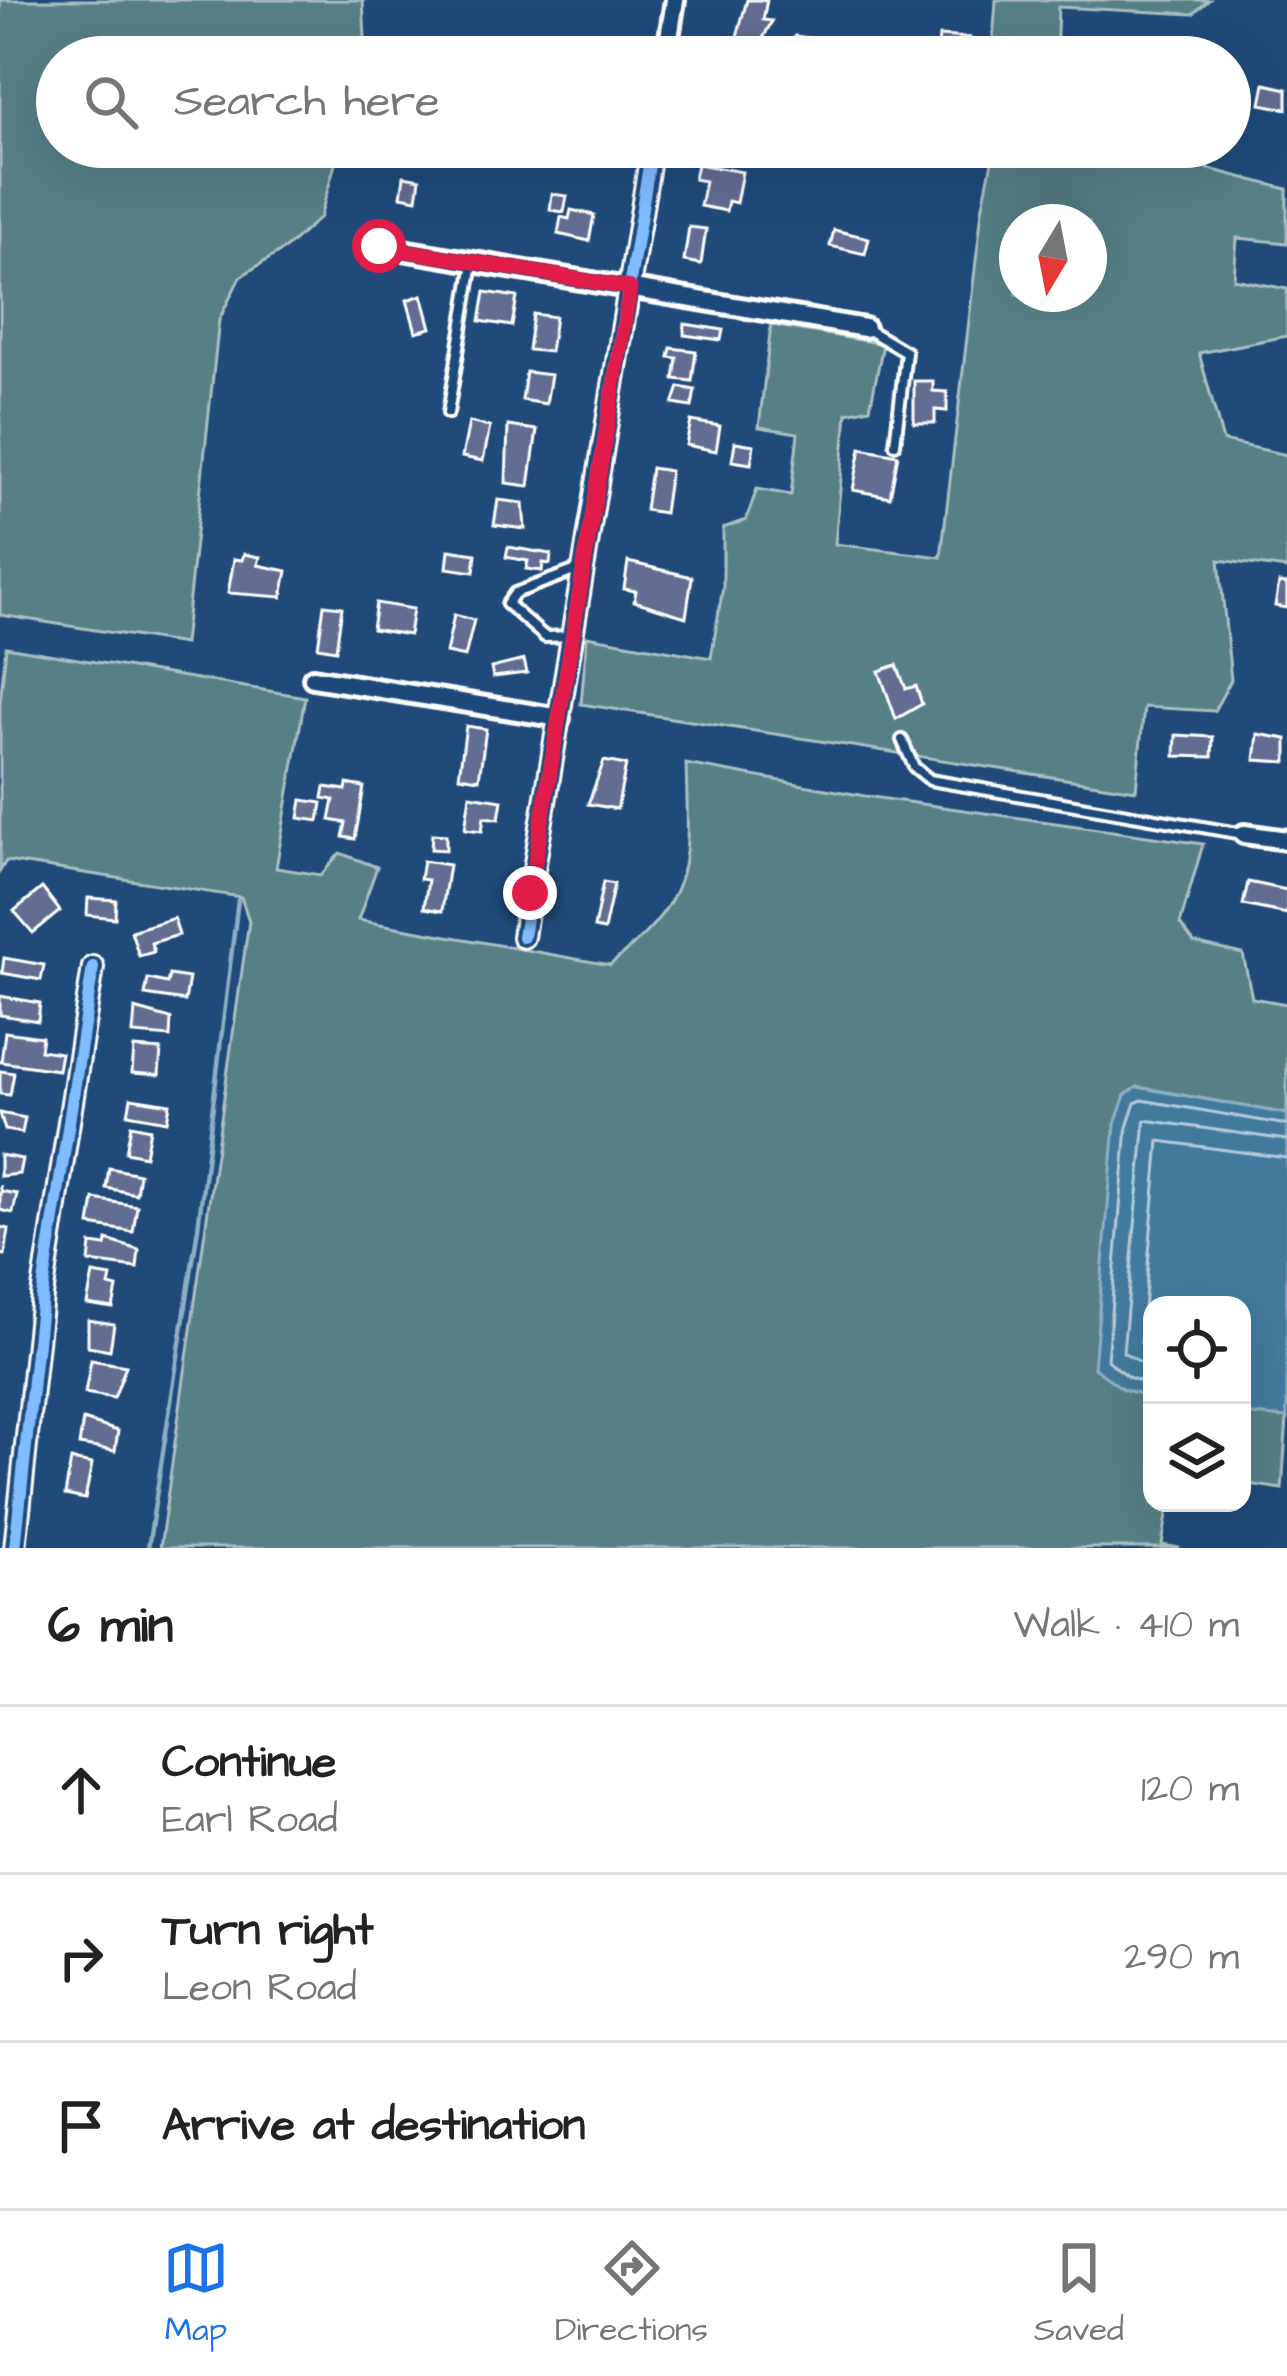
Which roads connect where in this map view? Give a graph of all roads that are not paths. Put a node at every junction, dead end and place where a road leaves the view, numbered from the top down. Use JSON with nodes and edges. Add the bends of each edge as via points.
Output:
{"nodes":[{"id":1,"x":675,"y":0,"type":"edge"},
{"id":2,"x":669,"y":36,"type":"edge"},
{"id":3,"x":649,"y":168,"type":"edge"},
{"id":4,"x":379,"y":246,"type":"dead end"},
{"id":5,"x":474,"y":262,"type":"junction"},
{"id":6,"x":630,"y":288,"type":"junction"},
{"id":7,"x":865,"y":328,"type":"joint"},
{"id":8,"x":448,"y":413,"type":"dead end"},
{"id":9,"x":895,"y":444,"type":"dead end"},
{"id":10,"x":583,"y":567,"type":"junction"},
{"id":11,"x":572,"y":636,"type":"junction"},
{"id":12,"x":313,"y":678,"type":"dead end"},
{"id":13,"x":560,"y":718,"type":"junction"},
{"id":14,"x":902,"y":740,"type":"dead end"},
{"id":15,"x":1244,"y":834,"type":"joint"},
{"id":16,"x":1287,"y":840,"type":"edge"},
{"id":17,"x":523,"y":937,"type":"dead end"},
{"id":18,"x":93,"y":967,"type":"dead end"},
{"id":19,"x":15,"y":1548,"type":"edge"}],
"edges":[{"from":1,"to":2,"type":"street"},
{"from":3,"to":6,"type":"street"},
{"from":4,"to":5,"type":"street"},
{"from":5,"to":6,"type":"street"},
{"from":5,"to":8,"type":"lane"},
{"from":6,"to":7,"type":"street"},
{"from":6,"to":10,"type":"street"},
{"from":7,"to":9,"type":"lane","via":[[906,352]]},
{"from":10,"to":11,"type":"street"},
{"from":10,"to":11,"type":"lane","via":[[515,593],[507,604],[545,637]]},
{"from":11,"to":13,"type":"street"},
{"from":12,"to":13,"type":"street"},
{"from":13,"to":17,"type":"street"},
{"from":14,"to":15,"type":"lane","via":[[930,780]]},
{"from":15,"to":16,"type":"street"},
{"from":18,"to":19,"type":"street","via":[[42,1295]]}]}
